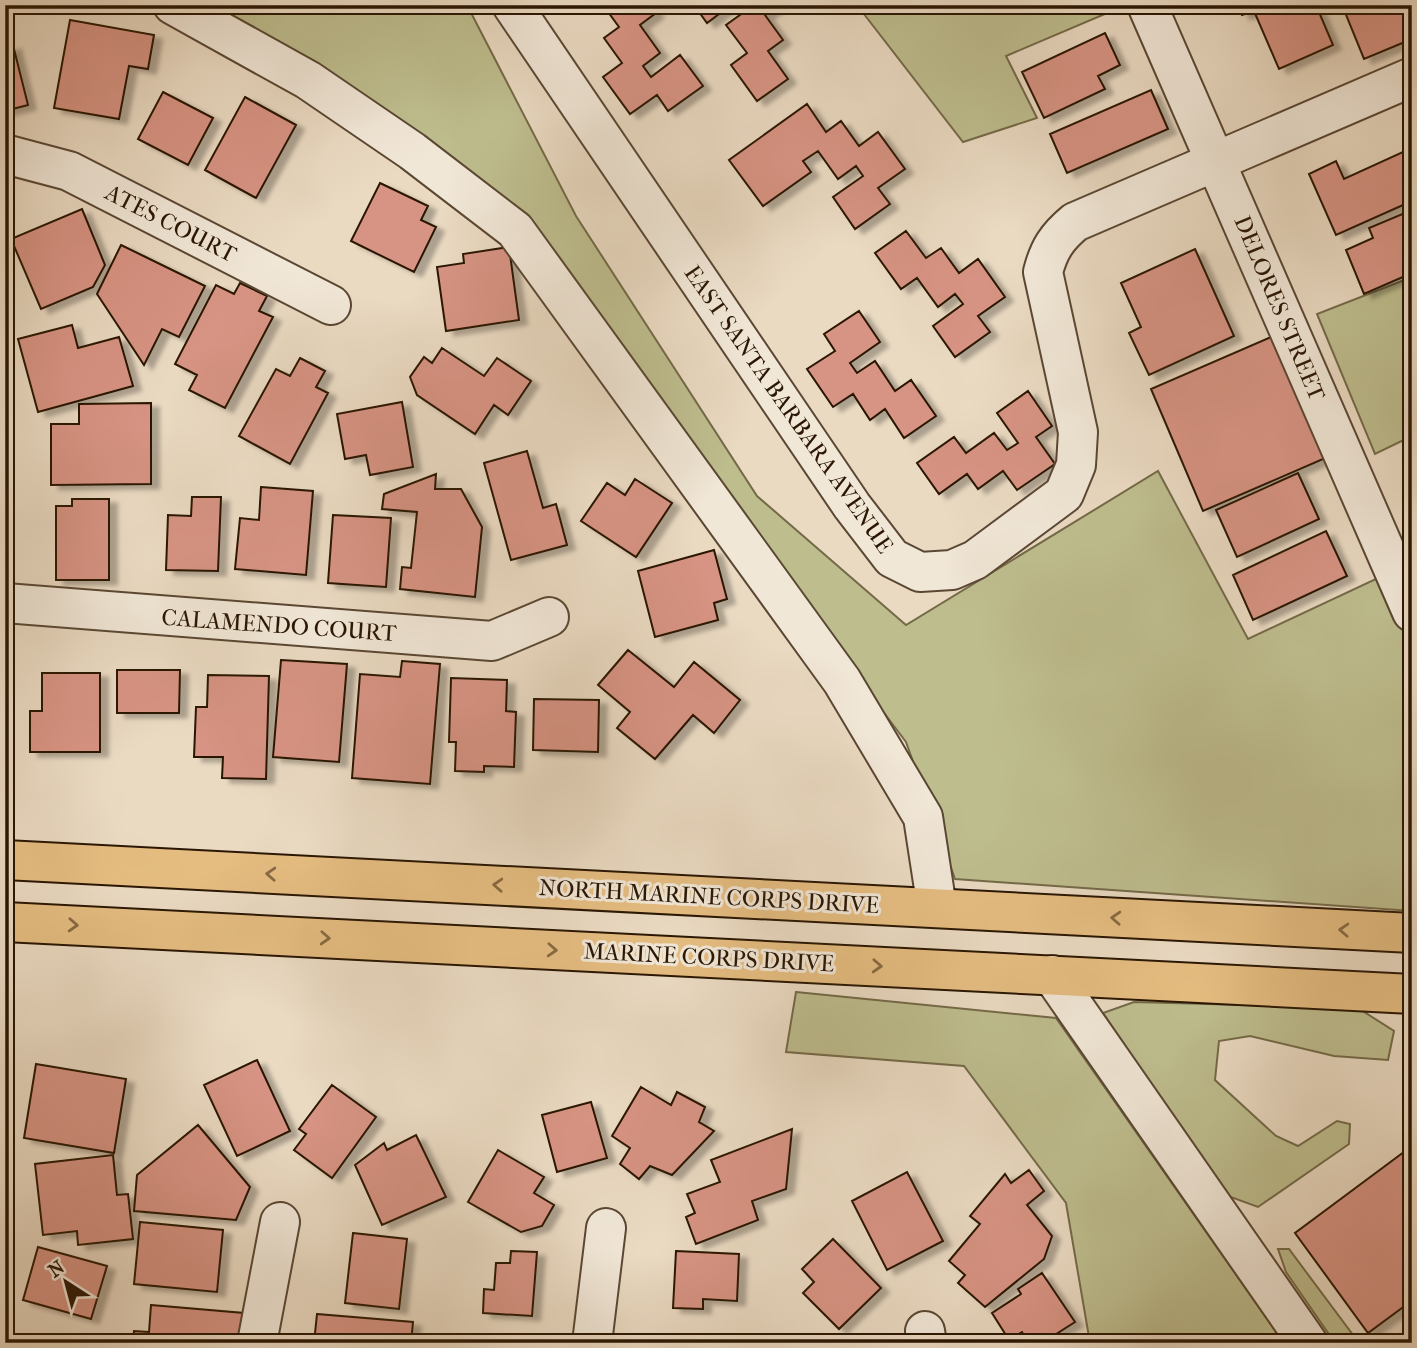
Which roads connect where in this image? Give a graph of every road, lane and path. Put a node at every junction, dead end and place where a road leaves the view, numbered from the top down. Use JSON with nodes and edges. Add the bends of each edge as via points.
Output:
{"nodes":[{"id":1,"x":173,"y":5,"type":"edge"},
{"id":2,"x":512,"y":5,"type":"edge"},
{"id":3,"x":1147,"y":5,"type":"edge"},
{"id":4,"x":1412,"y":77,"type":"edge"},
{"id":5,"x":5,"y":154,"type":"edge"},
{"id":6,"x":1217,"y":163,"type":"junction"},
{"id":7,"x":331,"y":306,"type":"dead end"},
{"id":8,"x":5,"y":603,"type":"edge"},
{"id":9,"x":1412,"y":611,"type":"edge"},
{"id":10,"x":549,"y":617,"type":"dead end"},
{"id":11,"x":5,"y":860,"type":"edge"},
{"id":12,"x":937,"y":908,"type":"junction"},
{"id":13,"x":5,"y":922,"type":"edge"},
{"id":14,"x":1412,"y":933,"type":"edge"},
{"id":15,"x":1052,"y":975,"type":"junction"},
{"id":16,"x":1412,"y":994,"type":"edge"},
{"id":17,"x":280,"y":1222,"type":"dead end"},
{"id":18,"x":606,"y":1228,"type":"dead end"},
{"id":19,"x":257,"y":1343,"type":"edge"},
{"id":20,"x":592,"y":1343,"type":"edge"},
{"id":21,"x":1308,"y":1343,"type":"edge"}],
"edges":[{"from":1,"to":12,"type":"street","via":[[308,80],[516,230],[842,681],[923,817]]},
{"from":2,"to":6,"type":"street","name":"EAST SANTA BARBARA AVENUE","via":[[852,506],[892,558],[920,572],[952,570],[975,559],[1064,494],[1072,475],[1078,432],[1043,272],[1059,235],[1075,222]]},
{"from":3,"to":6,"type":"street","name":"DELORES STREET"},
{"from":4,"to":6,"type":"street","name":"EAST SANTA BARBARA AVENUE"},
{"from":5,"to":7,"type":"street","name":"ATES COURT","via":[[69,171]]},
{"from":6,"to":9,"type":"street","name":"DELORES STREET"},
{"from":8,"to":10,"type":"street","name":"CALAMENDO COURT","via":[[492,641]]},
{"from":12,"to":11,"type":"main road","name":"NORTH MARINE CORPS DRIVE","one_way":true},
{"from":14,"to":12,"type":"main road","name":"NORTH MARINE CORPS DRIVE","one_way":true},
{"from":13,"to":15,"type":"main road","name":"MARINE CORPS DRIVE","one_way":true},
{"from":15,"to":16,"type":"main road","name":"MARINE CORPS DRIVE"},
{"from":15,"to":21,"type":"street"},
{"from":17,"to":19,"type":"street"},
{"from":18,"to":20,"type":"street"}]}
